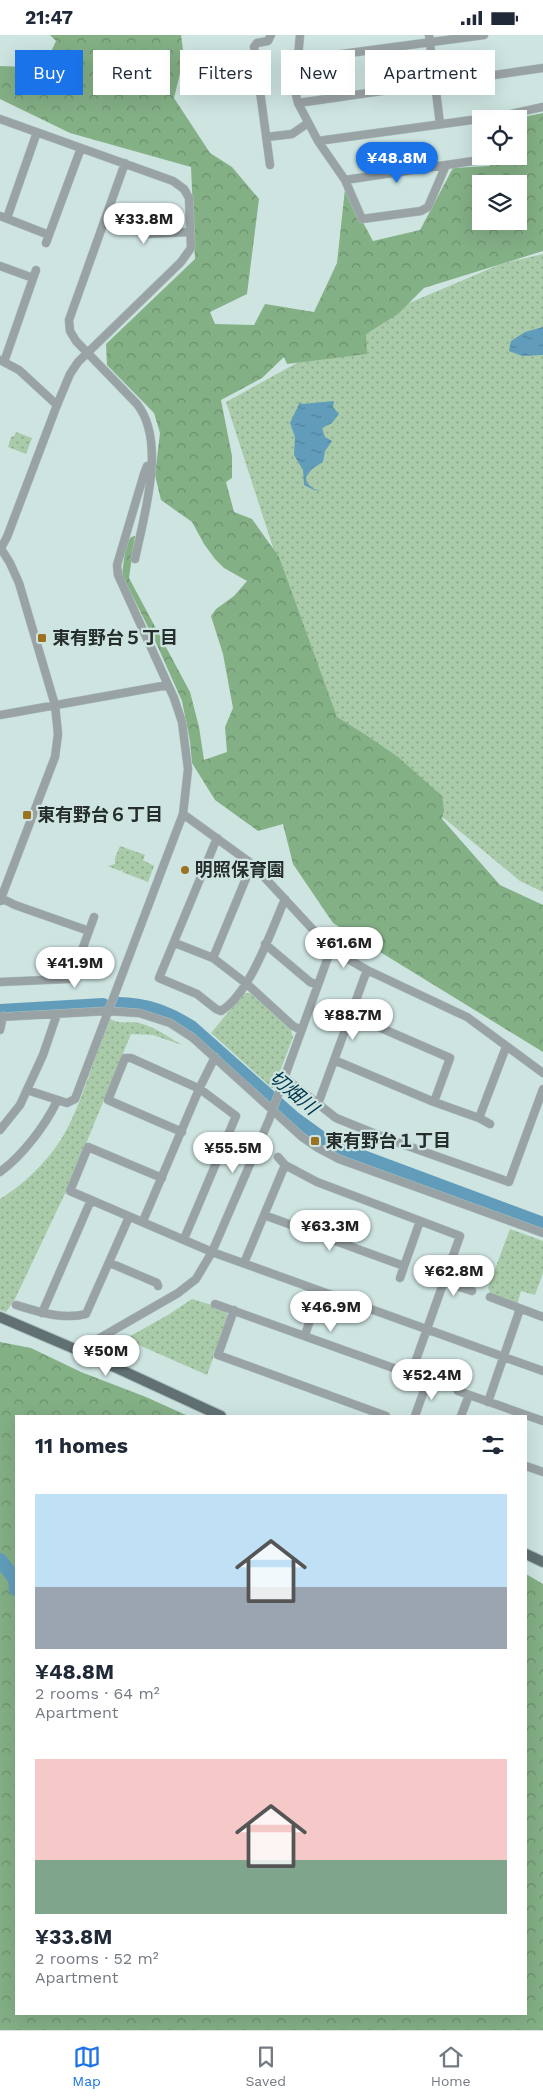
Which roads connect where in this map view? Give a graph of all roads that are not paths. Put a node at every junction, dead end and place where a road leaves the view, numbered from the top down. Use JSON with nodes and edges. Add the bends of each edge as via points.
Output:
{"nodes":[{"id":1,"x":271,"y":35,"type":"edge"},
{"id":2,"x":300,"y":35,"type":"edge"},
{"id":3,"x":484,"y":35,"type":"edge"},
{"id":4,"x":468,"y":36,"type":"edge"},
{"id":5,"x":429,"y":39,"type":"edge"},
{"id":6,"x":298,"y":50,"type":"edge"},
{"id":7,"x":355,"y":51,"type":"edge"},
{"id":8,"x":543,"y":68,"type":"edge"},
{"id":9,"x":495,"y":75,"type":"edge"},
{"id":10,"x":365,"y":94,"type":"edge"},
{"id":11,"x":296,"y":95,"type":"edge"},
{"id":12,"x":436,"y":95,"type":"edge"},
{"id":13,"x":298,"y":103,"type":"junction"},
{"id":14,"x":543,"y":107,"type":"edge"},
{"id":15,"x":527,"y":111,"type":"edge"},
{"id":16,"x":0,"y":119,"type":"edge"},
{"id":17,"x":472,"y":120,"type":"edge"},
{"id":18,"x":308,"y":123,"type":"junction"},
{"id":19,"x":440,"y":124,"type":"junction"},
{"id":20,"x":36,"y":132,"type":"junction"},
{"id":21,"x":266,"y":137,"type":"junction"},
{"id":22,"x":318,"y":141,"type":"junction"},
{"id":23,"x":81,"y":148,"type":"junction"},
{"id":24,"x":472,"y":161,"type":"edge"},
{"id":25,"x":125,"y":163,"type":"junction"},
{"id":26,"x":270,"y":165,"type":"dead end"},
{"id":27,"x":446,"y":165,"type":"junction"},
{"id":28,"x":345,"y":180,"type":"junction"},
{"id":29,"x":4,"y":217,"type":"edge"},
{"id":30,"x":105,"y":219,"type":"junction"},
{"id":31,"x":190,"y":232,"type":"junction"},
{"id":32,"x":0,"y":266,"type":"edge"},
{"id":33,"x":36,"y":270,"type":"dead end"},
{"id":34,"x":33,"y":278,"type":"junction"},
{"id":35,"x":87,"y":352,"type":"junction"},
{"id":36,"x":2,"y":361,"type":"edge"},
{"id":37,"x":57,"y":405,"type":"junction"},
{"id":38,"x":151,"y":466,"type":"junction"},
{"id":39,"x":0,"y":548,"type":"edge"},
{"id":40,"x":135,"y":559,"type":"dead end"},
{"id":41,"x":168,"y":685,"type":"junction"},
{"id":42,"x":55,"y":705,"type":"junction"},
{"id":43,"x":0,"y":715,"type":"edge"},
{"id":44,"x":183,"y":814,"type":"junction"},
{"id":45,"x":217,"y":838,"type":"junction"},
{"id":46,"x":252,"y":864,"type":"junction"},
{"id":47,"x":285,"y":899,"type":"junction"},
{"id":48,"x":1,"y":900,"type":"edge"},
{"id":49,"x":94,"y":917,"type":"dead end"},
{"id":50,"x":88,"y":931,"type":"junction"},
{"id":51,"x":175,"y":943,"type":"junction"},
{"id":52,"x":265,"y":944,"type":"junction"},
{"id":53,"x":331,"y":949,"type":"junction"},
{"id":54,"x":213,"y":959,"type":"junction"},
{"id":55,"x":368,"y":970,"type":"junction"},
{"id":56,"x":0,"y":983,"type":"edge"},
{"id":57,"x":246,"y":984,"type":"junction"},
{"id":58,"x":318,"y":985,"type":"junction"},
{"id":59,"x":107,"y":1011,"type":"junction"},
{"id":60,"x":57,"y":1014,"type":"junction"},
{"id":61,"x":351,"y":1015,"type":"junction"},
{"id":62,"x":2,"y":1016,"type":"edge"},
{"id":63,"x":0,"y":1030,"type":"edge"},
{"id":64,"x":301,"y":1030,"type":"junction"},
{"id":65,"x":506,"y":1047,"type":"junction"},
{"id":66,"x":215,"y":1057,"type":"junction"},
{"id":67,"x":334,"y":1061,"type":"junction"},
{"id":68,"x":543,"y":1073,"type":"edge"},
{"id":69,"x":284,"y":1077,"type":"junction"},
{"id":70,"x":200,"y":1089,"type":"junction"},
{"id":71,"x":543,"y":1089,"type":"edge"},
{"id":72,"x":27,"y":1090,"type":"junction"},
{"id":73,"x":57,"y":1101,"type":"junction"},
{"id":74,"x":434,"y":1102,"type":"junction"},
{"id":75,"x":318,"y":1104,"type":"junction"},
{"id":76,"x":272,"y":1110,"type":"junction"},
{"id":77,"x":479,"y":1119,"type":"junction"},
{"id":78,"x":3,"y":1121,"type":"edge"},
{"id":79,"x":490,"y":1124,"type":"dead end"},
{"id":80,"x":0,"y":1129,"type":"edge"},
{"id":81,"x":182,"y":1132,"type":"junction"},
{"id":82,"x":278,"y":1157,"type":"dead end"},
{"id":83,"x":285,"y":1165,"type":"junction"},
{"id":84,"x":0,"y":1172,"type":"edge"},
{"id":85,"x":162,"y":1178,"type":"junction"},
{"id":86,"x":91,"y":1200,"type":"junction"},
{"id":87,"x":264,"y":1215,"type":"junction"},
{"id":88,"x":128,"y":1217,"type":"junction"},
{"id":89,"x":143,"y":1221,"type":"junction"},
{"id":90,"x":420,"y":1221,"type":"junction"},
{"id":91,"x":543,"y":1233,"type":"edge"},
{"id":92,"x":184,"y":1239,"type":"junction"},
{"id":93,"x":212,"y":1252,"type":"junction"},
{"id":94,"x":110,"y":1263,"type":"junction"},
{"id":95,"x":244,"y":1263,"type":"junction"},
{"id":96,"x":404,"y":1266,"type":"junction"},
{"id":97,"x":400,"y":1278,"type":"dead end"},
{"id":98,"x":444,"y":1282,"type":"junction"},
{"id":99,"x":158,"y":1286,"type":"dead end"},
{"id":100,"x":320,"y":1291,"type":"junction"},
{"id":101,"x":472,"y":1291,"type":"dead end"},
{"id":102,"x":490,"y":1297,"type":"dead end"},
{"id":103,"x":215,"y":1304,"type":"dead end"},
{"id":104,"x":16,"y":1305,"type":"dead end"},
{"id":105,"x":520,"y":1309,"type":"junction"},
{"id":106,"x":234,"y":1310,"type":"junction"},
{"id":107,"x":42,"y":1313,"type":"junction"},
{"id":108,"x":0,"y":1317,"type":"edge"},
{"id":109,"x":543,"y":1317,"type":"edge"},
{"id":110,"x":426,"y":1329,"type":"junction"},
{"id":111,"x":304,"y":1335,"type":"junction"},
{"id":112,"x":82,"y":1352,"type":"junction"},
{"id":113,"x":504,"y":1357,"type":"junction"},
{"id":114,"x":543,"y":1371,"type":"edge"},
{"id":115,"x":411,"y":1374,"type":"junction"},
{"id":116,"x":428,"y":1379,"type":"junction"},
{"id":117,"x":438,"y":1384,"type":"dead end"},
{"id":118,"x":458,"y":1391,"type":"dead end"},
{"id":119,"x":469,"y":1395,"type":"junction"},
{"id":120,"x":488,"y":1401,"type":"junction"},
{"id":121,"x":219,"y":1415,"type":"edge"},
{"id":122,"x":383,"y":1415,"type":"edge"},
{"id":123,"x":415,"y":1415,"type":"edge"},
{"id":124,"x":461,"y":1415,"type":"edge"},
{"id":125,"x":526,"y":1415,"type":"edge"},
{"id":126,"x":527,"y":1415,"type":"edge"},
{"id":127,"x":543,"y":1421,"type":"edge"},
{"id":128,"x":527,"y":1466,"type":"edge"},
{"id":129,"x":543,"y":1472,"type":"edge"},
{"id":130,"x":527,"y":1554,"type":"edge"},
{"id":131,"x":543,"y":1562,"type":"edge"}],
"edges":[{"from":1,"to":21,"type":"street","via":[[268,41],[254,47]]},
{"from":2,"to":6,"type":"street"},
{"from":3,"to":4,"type":"street"},
{"from":4,"to":5,"type":"street"},
{"from":5,"to":7,"type":"street"},
{"from":8,"to":9,"type":"street"},
{"from":10,"to":13,"type":"street"},
{"from":11,"to":13,"type":"street"},
{"from":12,"to":19,"type":"street"},
{"from":13,"to":18,"type":"street"},
{"from":14,"to":15,"type":"street"},
{"from":16,"to":20,"type":"street"},
{"from":17,"to":19,"type":"street"},
{"from":18,"to":21,"type":"street","via":[[292,134]]},
{"from":18,"to":22,"type":"street"},
{"from":19,"to":22,"type":"street"},
{"from":20,"to":23,"type":"street"},
{"from":20,"to":29,"type":"street"},
{"from":21,"to":26,"type":"street"},
{"from":22,"to":28,"type":"street"},
{"from":23,"to":25,"type":"street"},
{"from":23,"to":29,"type":"street","via":[[48,239]]},
{"from":24,"to":27,"type":"street"},
{"from":25,"to":30,"type":"street"},
{"from":25,"to":31,"type":"street","via":[[173,181],[184,189],[189,198]]},
{"from":27,"to":28,"type":"street"},
{"from":27,"to":28,"type":"street","via":[[428,207],[421,211],[362,219]]},
{"from":30,"to":31,"type":"street","via":[[145,234]]},
{"from":30,"to":35,"type":"street","via":[[70,320],[70,331]]},
{"from":31,"to":35,"type":"street","via":[[191,248],[187,255]]},
{"from":32,"to":34,"type":"street"},
{"from":33,"to":34,"type":"street"},
{"from":34,"to":36,"type":"street"},
{"from":35,"to":37,"type":"street","via":[[70,374]]},
{"from":35,"to":38,"type":"street","via":[[145,414],[151,442]]},
{"from":36,"to":37,"type":"street","via":[[19,370]]},
{"from":37,"to":39,"type":"street"},
{"from":38,"to":40,"type":"street"},
{"from":38,"to":41,"type":"street","via":[[144,474],[117,565],[118,575]]},
{"from":39,"to":42,"type":"street","via":[[19,583]]},
{"from":41,"to":42,"type":"street"},
{"from":41,"to":44,"type":"street","via":[[182,722],[188,769]]},
{"from":42,"to":43,"type":"street"},
{"from":42,"to":48,"type":"street","via":[[58,734],[55,757]]},
{"from":44,"to":45,"type":"street"},
{"from":44,"to":59,"type":"street"},
{"from":45,"to":46,"type":"street"},
{"from":45,"to":51,"type":"street"},
{"from":46,"to":47,"type":"street"},
{"from":46,"to":54,"type":"street"},
{"from":47,"to":52,"type":"street"},
{"from":47,"to":53,"type":"street"},
{"from":48,"to":50,"type":"street"},
{"from":49,"to":50,"type":"street"},
{"from":50,"to":56,"type":"street","via":[[73,975],[68,979]]},
{"from":51,"to":54,"type":"street"},
{"from":51,"to":57,"type":"street","via":[[159,978],[197,994],[221,1011]]},
{"from":52,"to":57,"type":"street"},
{"from":52,"to":58,"type":"street","via":[[310,982]]},
{"from":53,"to":55,"type":"street"},
{"from":53,"to":58,"type":"street"},
{"from":54,"to":57,"type":"street"},
{"from":55,"to":61,"type":"street"},
{"from":55,"to":65,"type":"street","via":[[467,1017]]},
{"from":57,"to":64,"type":"street"},
{"from":58,"to":64,"type":"street"},
{"from":59,"to":60,"type":"street"},
{"from":59,"to":66,"type":"street","via":[[159,1018],[186,1033]]},
{"from":59,"to":73,"type":"street","via":[[75,1099],[68,1103]]},
{"from":60,"to":62,"type":"street"},
{"from":60,"to":72,"type":"street"},
{"from":61,"to":67,"type":"street"},
{"from":61,"to":74,"type":"street","via":[[450,1058]]},
{"from":62,"to":63,"type":"street"},
{"from":64,"to":69,"type":"street"},
{"from":65,"to":68,"type":"street"},
{"from":65,"to":77,"type":"street"},
{"from":66,"to":70,"type":"street"},
{"from":66,"to":76,"type":"street"},
{"from":67,"to":74,"type":"street"},
{"from":67,"to":75,"type":"street"},
{"from":69,"to":75,"type":"street"},
{"from":69,"to":76,"type":"street"},
{"from":70,"to":81,"type":"street"},
{"from":70,"to":81,"type":"street","via":[[125,1058],[108,1100]]},
{"from":70,"to":92,"type":"street","via":[[236,1116]]},
{"from":71,"to":75,"type":"street","via":[[509,1182],[336,1119]]},
{"from":72,"to":73,"type":"street"},
{"from":72,"to":78,"type":"street","via":[[20,1105]]},
{"from":73,"to":84,"type":"street","via":[[32,1138]]},
{"from":74,"to":77,"type":"street"},
{"from":76,"to":91,"type":"street","via":[[327,1154]]},
{"from":76,"to":93,"type":"street"},
{"from":77,"to":79,"type":"street"},
{"from":78,"to":80,"type":"street"},
{"from":81,"to":85,"type":"street"},
{"from":82,"to":83,"type":"street"},
{"from":83,"to":87,"type":"street"},
{"from":83,"to":90,"type":"street","via":[[317,1182]]},
{"from":85,"to":86,"type":"street","via":[[88,1147],[70,1191]]},
{"from":85,"to":89,"type":"street"},
{"from":86,"to":88,"type":"street"},
{"from":86,"to":107,"type":"street"},
{"from":87,"to":95,"type":"street"},
{"from":87,"to":96,"type":"street"},
{"from":88,"to":89,"type":"street"},
{"from":88,"to":94,"type":"street"},
{"from":89,"to":92,"type":"street"},
{"from":90,"to":96,"type":"street"},
{"from":90,"to":98,"type":"street","via":[[460,1237]]},
{"from":92,"to":93,"type":"street"},
{"from":93,"to":95,"type":"street"},
{"from":93,"to":112,"type":"street","via":[[196,1279],[178,1293],[86,1346]]},
{"from":94,"to":99,"type":"street"},
{"from":94,"to":107,"type":"street","via":[[86,1314],[62,1317]]},
{"from":95,"to":100,"type":"street"},
{"from":96,"to":97,"type":"street"},
{"from":98,"to":101,"type":"street"},
{"from":98,"to":110,"type":"street"},
{"from":100,"to":110,"type":"street"},
{"from":100,"to":111,"type":"street"},
{"from":102,"to":105,"type":"street"},
{"from":103,"to":106,"type":"street"},
{"from":104,"to":107,"type":"street"},
{"from":105,"to":109,"type":"street"},
{"from":105,"to":113,"type":"street"},
{"from":106,"to":111,"type":"street"},
{"from":106,"to":122,"type":"street","via":[[218,1355]]},
{"from":108,"to":112,"type":"main road"},
{"from":110,"to":113,"type":"street"},
{"from":110,"to":115,"type":"street"},
{"from":111,"to":115,"type":"street"},
{"from":112,"to":121,"type":"main road"},
{"from":113,"to":114,"type":"street"},
{"from":113,"to":120,"type":"street"},
{"from":115,"to":116,"type":"street"},
{"from":116,"to":117,"type":"street"},
{"from":116,"to":123,"type":"street"},
{"from":118,"to":119,"type":"street"},
{"from":119,"to":120,"type":"street"},
{"from":119,"to":124,"type":"street"},
{"from":120,"to":125,"type":"street"},
{"from":126,"to":127,"type":"street"},
{"from":128,"to":129,"type":"street"},
{"from":130,"to":131,"type":"main road"}]}
